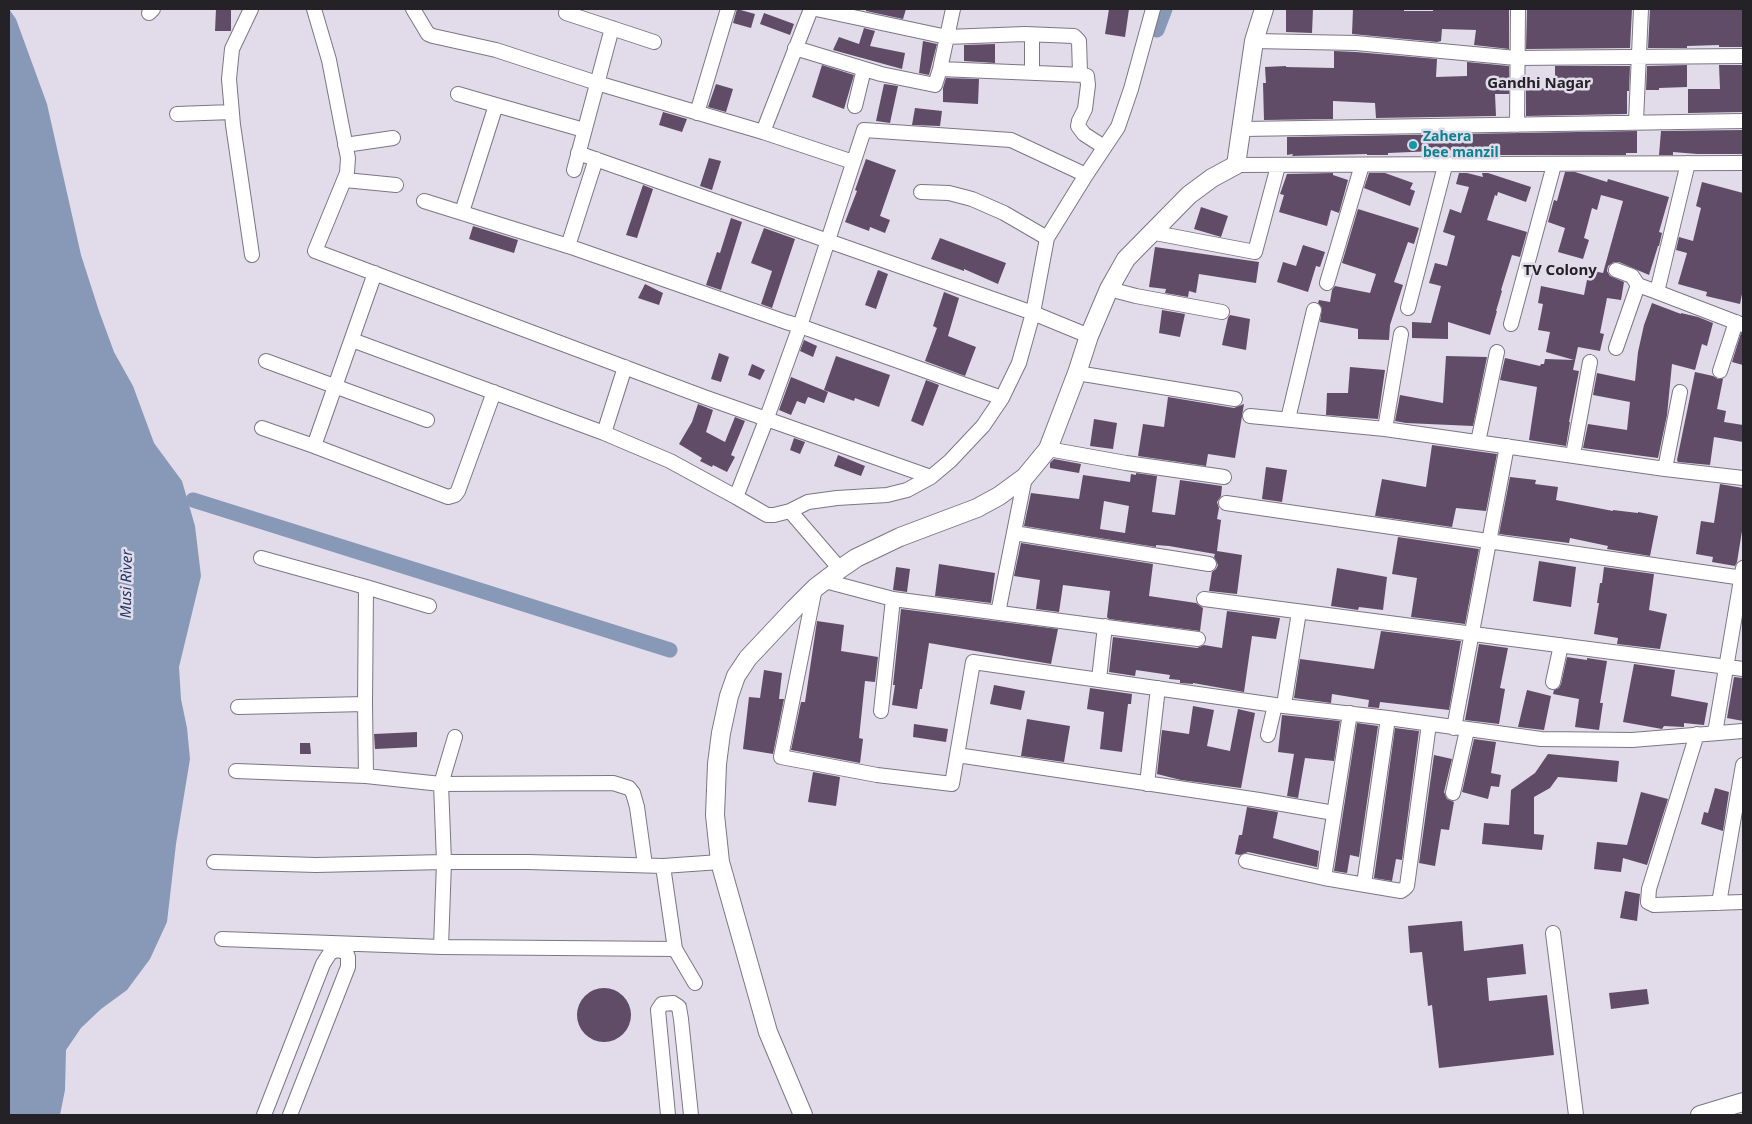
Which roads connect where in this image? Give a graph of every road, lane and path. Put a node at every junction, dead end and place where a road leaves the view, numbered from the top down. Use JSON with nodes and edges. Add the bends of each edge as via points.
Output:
{"nodes":[{"id":1,"x":251,"y":9,"type":"edge"},
{"id":2,"x":314,"y":9,"type":"edge"},
{"id":3,"x":413,"y":9,"type":"edge"},
{"id":4,"x":728,"y":9,"type":"edge"},
{"id":5,"x":810,"y":9,"type":"edge"},
{"id":6,"x":816,"y":9,"type":"edge"},
{"id":7,"x":953,"y":9,"type":"edge"},
{"id":8,"x":1153,"y":9,"type":"edge"},
{"id":9,"x":1264,"y":9,"type":"edge"},
{"id":10,"x":1518,"y":9,"type":"edge"},
{"id":11,"x":1640,"y":9,"type":"edge"},
{"id":12,"x":566,"y":13,"type":"dead end"},
{"id":13,"x":612,"y":28,"type":"junction"},
{"id":14,"x":1032,"y":35,"type":"junction"},
{"id":15,"x":947,"y":37,"type":"junction"},
{"id":16,"x":1254,"y":41,"type":"junction"},
{"id":17,"x":654,"y":42,"type":"dead end"},
{"id":18,"x":796,"y":48,"type":"junction"},
{"id":19,"x":1743,"y":56,"type":"edge"},
{"id":20,"x":1638,"y":57,"type":"junction"},
{"id":21,"x":1516,"y":58,"type":"junction"},
{"id":22,"x":864,"y":69,"type":"junction"},
{"id":23,"x":940,"y":69,"type":"junction"},
{"id":24,"x":1032,"y":72,"type":"junction"},
{"id":25,"x":1080,"y":74,"type":"junction"},
{"id":26,"x":597,"y":83,"type":"junction"},
{"id":27,"x":458,"y":94,"type":"dead end"},
{"id":28,"x":496,"y":105,"type":"junction"},
{"id":29,"x":855,"y":106,"type":"dead end"},
{"id":30,"x":232,"y":112,"type":"junction"},
{"id":31,"x":697,"y":113,"type":"junction"},
{"id":32,"x":177,"y":114,"type":"dead end"},
{"id":33,"x":1743,"y":121,"type":"edge"},
{"id":34,"x":1636,"y":122,"type":"junction"},
{"id":35,"x":1517,"y":125,"type":"junction"},
{"id":36,"x":1243,"y":129,"type":"junction"},
{"id":37,"x":584,"y":130,"type":"junction"},
{"id":38,"x":763,"y":132,"type":"junction"},
{"id":39,"x":393,"y":138,"type":"dead end"},
{"id":40,"x":345,"y":145,"type":"junction"},
{"id":41,"x":1104,"y":148,"type":"junction"},
{"id":42,"x":578,"y":153,"type":"junction"},
{"id":43,"x":596,"y":159,"type":"junction"},
{"id":44,"x":853,"y":162,"type":"junction"},
{"id":45,"x":1688,"y":163,"type":"junction"},
{"id":46,"x":1743,"y":163,"type":"edge"},
{"id":47,"x":1236,"y":165,"type":"junction"},
{"id":48,"x":1362,"y":165,"type":"junction"},
{"id":49,"x":1554,"y":165,"type":"junction"},
{"id":50,"x":1278,"y":166,"type":"junction"},
{"id":51,"x":1445,"y":166,"type":"junction"},
{"id":52,"x":574,"y":170,"type":"dead end"},
{"id":53,"x":1086,"y":175,"type":"junction"},
{"id":54,"x":345,"y":180,"type":"junction"},
{"id":55,"x":396,"y":185,"type":"dead end"},
{"id":56,"x":922,"y":192,"type":"dead end"},
{"id":57,"x":424,"y":201,"type":"dead end"},
{"id":58,"x":462,"y":212,"type":"junction"},
{"id":59,"x":1150,"y":232,"type":"junction"},
{"id":60,"x":1046,"y":238,"type":"junction"},
{"id":61,"x":828,"y":240,"type":"junction"},
{"id":62,"x":568,"y":246,"type":"junction"},
{"id":63,"x":252,"y":255,"type":"dead end"},
{"id":64,"x":1616,"y":270,"type":"dead end"},
{"id":65,"x":375,"y":273,"type":"junction"},
{"id":66,"x":1327,"y":283,"type":"dead end"},
{"id":67,"x":1638,"y":285,"type":"junction"},
{"id":68,"x":1109,"y":289,"type":"junction"},
{"id":69,"x":1657,"y":292,"type":"junction"},
{"id":70,"x":1408,"y":308,"type":"dead end"},
{"id":71,"x":1314,"y":310,"type":"dead end"},
{"id":72,"x":1222,"y":312,"type":"dead end"},
{"id":73,"x":1038,"y":315,"type":"junction"},
{"id":74,"x":1739,"y":323,"type":"edge"},
{"id":75,"x":1510,"y":324,"type":"dead end"},
{"id":76,"x":800,"y":326,"type":"junction"},
{"id":77,"x":1401,"y":334,"type":"dead end"},
{"id":78,"x":1089,"y":336,"type":"junction"},
{"id":79,"x":352,"y":340,"type":"junction"},
{"id":80,"x":1616,"y":348,"type":"dead end"},
{"id":81,"x":1497,"y":352,"type":"dead end"},
{"id":82,"x":266,"y":361,"type":"dead end"},
{"id":83,"x":1590,"y":362,"type":"dead end"},
{"id":84,"x":625,"y":367,"type":"junction"},
{"id":85,"x":1720,"y":371,"type":"dead end"},
{"id":86,"x":1077,"y":373,"type":"junction"},
{"id":87,"x":335,"y":386,"type":"junction"},
{"id":88,"x":494,"y":392,"type":"junction"},
{"id":89,"x":1680,"y":392,"type":"dead end"},
{"id":90,"x":1002,"y":398,"type":"junction"},
{"id":91,"x":1235,"y":399,"type":"dead end"},
{"id":92,"x":1250,"y":416,"type":"dead end"},
{"id":93,"x":767,"y":419,"type":"junction"},
{"id":94,"x":1288,"y":419,"type":"junction"},
{"id":95,"x":428,"y":420,"type":"dead end"},
{"id":96,"x":262,"y":428,"type":"dead end"},
{"id":97,"x":1385,"y":429,"type":"junction"},
{"id":98,"x":604,"y":433,"type":"junction"},
{"id":99,"x":1478,"y":442,"type":"junction"},
{"id":100,"x":314,"y":446,"type":"junction"},
{"id":101,"x":1506,"y":446,"type":"junction"},
{"id":102,"x":1048,"y":449,"type":"junction"},
{"id":103,"x":1573,"y":455,"type":"junction"},
{"id":104,"x":1665,"y":469,"type":"junction"},
{"id":105,"x":930,"y":477,"type":"junction"},
{"id":106,"x":1025,"y":477,"type":"junction"},
{"id":107,"x":1224,"y":477,"type":"dead end"},
{"id":108,"x":1743,"y":478,"type":"edge"},
{"id":109,"x":736,"y":497,"type":"junction"},
{"id":110,"x":1226,"y":503,"type":"dead end"},
{"id":111,"x":793,"y":515,"type":"junction"},
{"id":112,"x":1014,"y":533,"type":"junction"},
{"id":113,"x":1489,"y":541,"type":"junction"},
{"id":114,"x":261,"y":558,"type":"dead end"},
{"id":115,"x":1209,"y":564,"type":"dead end"},
{"id":116,"x":840,"y":569,"type":"junction"},
{"id":117,"x":1743,"y":575,"type":"edge"},
{"id":118,"x":820,"y":584,"type":"junction"},
{"id":119,"x":366,"y":587,"type":"junction"},
{"id":120,"x":1204,"y":598,"type":"dead end"},
{"id":121,"x":894,"y":599,"type":"junction"},
{"id":122,"x":429,"y":606,"type":"dead end"},
{"id":123,"x":1298,"y":612,"type":"junction"},
{"id":124,"x":998,"y":613,"type":"junction"},
{"id":125,"x":1105,"y":626,"type":"junction"},
{"id":126,"x":1472,"y":634,"type":"junction"},
{"id":127,"x":1198,"y":638,"type":"dead end"},
{"id":128,"x":1561,"y":646,"type":"junction"},
{"id":129,"x":1727,"y":667,"type":"junction"},
{"id":130,"x":1743,"y":669,"type":"edge"},
{"id":131,"x":1099,"y":680,"type":"junction"},
{"id":132,"x":1553,"y":682,"type":"dead end"},
{"id":133,"x":1158,"y":688,"type":"junction"},
{"id":134,"x":364,"y":704,"type":"junction"},
{"id":135,"x":1279,"y":705,"type":"junction"},
{"id":136,"x":238,"y":707,"type":"dead end"},
{"id":137,"x":880,"y":711,"type":"dead end"},
{"id":138,"x":1350,"y":713,"type":"junction"},
{"id":139,"x":1388,"y":718,"type":"junction"},
{"id":140,"x":1429,"y":724,"type":"junction"},
{"id":141,"x":1460,"y":729,"type":"junction"},
{"id":142,"x":1743,"y":731,"type":"edge"},
{"id":143,"x":1715,"y":733,"type":"junction"},
{"id":144,"x":1697,"y":734,"type":"junction"},
{"id":145,"x":1268,"y":735,"type":"dead end"},
{"id":146,"x":455,"y":736,"type":"dead end"},
{"id":147,"x":957,"y":755,"type":"junction"},
{"id":148,"x":1743,"y":765,"type":"edge"},
{"id":149,"x":236,"y":771,"type":"dead end"},
{"id":150,"x":366,"y":776,"type":"junction"},
{"id":151,"x":441,"y":784,"type":"junction"},
{"id":152,"x":1147,"y":784,"type":"junction"},
{"id":153,"x":1453,"y":793,"type":"dead end"},
{"id":154,"x":1334,"y":813,"type":"junction"},
{"id":155,"x":1246,"y":861,"type":"dead end"},
{"id":156,"x":214,"y":862,"type":"dead end"},
{"id":157,"x":444,"y":862,"type":"junction"},
{"id":158,"x":711,"y":863,"type":"junction"},
{"id":159,"x":645,"y":865,"type":"junction"},
{"id":160,"x":666,"y":866,"type":"junction"},
{"id":161,"x":1324,"y":878,"type":"junction"},
{"id":162,"x":1364,"y":884,"type":"junction"},
{"id":163,"x":1743,"y":902,"type":"edge"},
{"id":164,"x":1720,"y":903,"type":"junction"},
{"id":165,"x":1554,"y":933,"type":"dead end"},
{"id":166,"x":222,"y":939,"type":"dead end"},
{"id":167,"x":441,"y":947,"type":"junction"},
{"id":168,"x":675,"y":949,"type":"junction"},
{"id":169,"x":695,"y":984,"type":"dead end"},
{"id":170,"x":1743,"y":1102,"type":"edge"},
{"id":171,"x":264,"y":1115,"type":"edge"},
{"id":172,"x":290,"y":1115,"type":"edge"},
{"id":173,"x":668,"y":1115,"type":"edge"},
{"id":174,"x":691,"y":1115,"type":"edge"},
{"id":175,"x":804,"y":1115,"type":"edge"},
{"id":176,"x":1576,"y":1115,"type":"edge"},
{"id":177,"x":1700,"y":1115,"type":"edge"}],
"edges":[{"from":1,"to":30,"type":"street","via":[[232,49],[229,79]]},
{"from":2,"to":40,"type":"street","via":[[329,60]]},
{"from":3,"to":26,"type":"street","via":[[428,34],[496,50]]},
{"from":4,"to":31,"type":"street"},
{"from":5,"to":18,"type":"street"},
{"from":6,"to":15,"type":"street"},
{"from":7,"to":15,"type":"street"},
{"from":8,"to":41,"type":"street","via":[[1118,127]]},
{"from":9,"to":16,"type":"street"},
{"from":10,"to":21,"type":"street"},
{"from":11,"to":20,"type":"street"},
{"from":12,"to":13,"type":"street"},
{"from":13,"to":17,"type":"street"},
{"from":13,"to":26,"type":"street"},
{"from":14,"to":15,"type":"street"},
{"from":14,"to":24,"type":"street"},
{"from":14,"to":25,"type":"street","via":[[1074,36],[1079,41]]},
{"from":15,"to":23,"type":"street"},
{"from":16,"to":21,"type":"street","via":[[1356,43]]},
{"from":16,"to":36,"type":"street"},
{"from":18,"to":22,"type":"street"},
{"from":18,"to":38,"type":"street"},
{"from":19,"to":20,"type":"street"},
{"from":20,"to":21,"type":"street"},
{"from":20,"to":34,"type":"street"},
{"from":21,"to":35,"type":"street"},
{"from":22,"to":23,"type":"street","via":[[935,85]]},
{"from":22,"to":29,"type":"street"},
{"from":23,"to":24,"type":"street"},
{"from":24,"to":25,"type":"street"},
{"from":25,"to":41,"type":"street","via":[[1087,76],[1088,85],[1085,109],[1078,126]]},
{"from":26,"to":31,"type":"street"},
{"from":26,"to":37,"type":"street"},
{"from":27,"to":28,"type":"street"},
{"from":28,"to":37,"type":"street"},
{"from":28,"to":58,"type":"street"},
{"from":30,"to":32,"type":"street"},
{"from":30,"to":63,"type":"street"},
{"from":31,"to":38,"type":"street"},
{"from":33,"to":34,"type":"street"},
{"from":34,"to":35,"type":"street"},
{"from":35,"to":36,"type":"street"},
{"from":36,"to":47,"type":"street"},
{"from":37,"to":42,"type":"street"},
{"from":38,"to":44,"type":"street"},
{"from":39,"to":40,"type":"street"},
{"from":40,"to":54,"type":"street","via":[[348,158]]},
{"from":41,"to":53,"type":"street"},
{"from":42,"to":43,"type":"street"},
{"from":42,"to":52,"type":"street"},
{"from":43,"to":61,"type":"street"},
{"from":43,"to":62,"type":"street"},
{"from":44,"to":53,"type":"street","via":[[864,130],[1011,140]]},
{"from":44,"to":61,"type":"street"},
{"from":45,"to":46,"type":"street"},
{"from":45,"to":49,"type":"street"},
{"from":45,"to":69,"type":"street"},
{"from":47,"to":50,"type":"street"},
{"from":47,"to":59,"type":"street","via":[[1189,194]]},
{"from":48,"to":50,"type":"street"},
{"from":48,"to":51,"type":"street"},
{"from":48,"to":66,"type":"street"},
{"from":49,"to":51,"type":"street"},
{"from":49,"to":75,"type":"street"},
{"from":50,"to":59,"type":"street","via":[[1255,252]]},
{"from":51,"to":70,"type":"street"},
{"from":53,"to":60,"type":"street"},
{"from":54,"to":55,"type":"street"},
{"from":54,"to":65,"type":"street","via":[[315,251]]},
{"from":56,"to":60,"type":"street","via":[[949,192],[972,199]]},
{"from":57,"to":58,"type":"street"},
{"from":58,"to":62,"type":"street"},
{"from":59,"to":68,"type":"street","via":[[1126,259]]},
{"from":60,"to":73,"type":"street"},
{"from":61,"to":73,"type":"street"},
{"from":61,"to":76,"type":"street"},
{"from":62,"to":76,"type":"street"},
{"from":64,"to":67,"type":"street","via":[[1632,276]]},
{"from":65,"to":79,"type":"street"},
{"from":65,"to":84,"type":"street"},
{"from":67,"to":69,"type":"street"},
{"from":67,"to":80,"type":"street"},
{"from":68,"to":72,"type":"street"},
{"from":68,"to":78,"type":"street"},
{"from":69,"to":74,"type":"street"},
{"from":71,"to":94,"type":"street"},
{"from":73,"to":78,"type":"street"},
{"from":73,"to":90,"type":"street"},
{"from":74,"to":85,"type":"street"},
{"from":76,"to":90,"type":"street"},
{"from":76,"to":93,"type":"street"},
{"from":77,"to":97,"type":"street"},
{"from":78,"to":86,"type":"street"},
{"from":79,"to":87,"type":"street"},
{"from":79,"to":88,"type":"street"},
{"from":81,"to":99,"type":"street"},
{"from":82,"to":87,"type":"street"},
{"from":83,"to":103,"type":"street"},
{"from":84,"to":93,"type":"street"},
{"from":84,"to":98,"type":"street"},
{"from":86,"to":91,"type":"street"},
{"from":86,"to":102,"type":"street"},
{"from":87,"to":95,"type":"street"},
{"from":87,"to":100,"type":"street"},
{"from":88,"to":98,"type":"street"},
{"from":88,"to":100,"type":"street","via":[[455,495],[448,497]]},
{"from":89,"to":104,"type":"street"},
{"from":90,"to":105,"type":"street","via":[[982,426],[950,461]]},
{"from":92,"to":94,"type":"street"},
{"from":93,"to":105,"type":"street"},
{"from":93,"to":109,"type":"street"},
{"from":94,"to":97,"type":"street"},
{"from":96,"to":100,"type":"street"},
{"from":97,"to":99,"type":"street"},
{"from":98,"to":109,"type":"street","via":[[670,461]]},
{"from":99,"to":101,"type":"street"},
{"from":101,"to":103,"type":"street"},
{"from":101,"to":113,"type":"street"},
{"from":102,"to":106,"type":"street"},
{"from":102,"to":107,"type":"street"},
{"from":103,"to":104,"type":"street"},
{"from":104,"to":108,"type":"street"},
{"from":105,"to":111,"type":"street","via":[[907,490],[887,495],[808,502]]},
{"from":106,"to":112,"type":"street"},
{"from":106,"to":116,"type":"street","via":[[977,508],[900,537]]},
{"from":109,"to":111,"type":"street","via":[[767,515]]},
{"from":110,"to":113,"type":"street"},
{"from":111,"to":116,"type":"street"},
{"from":112,"to":115,"type":"street"},
{"from":112,"to":124,"type":"street"},
{"from":113,"to":117,"type":"street"},
{"from":113,"to":126,"type":"street"},
{"from":114,"to":119,"type":"street"},
{"from":116,"to":118,"type":"street"},
{"from":117,"to":129,"type":"street"},
{"from":118,"to":121,"type":"street"},
{"from":118,"to":147,"type":"street","via":[[781,757],[877,775],[952,784]]},
{"from":118,"to":158,"type":"street","via":[[748,658],[736,676],[721,733]]},
{"from":119,"to":122,"type":"street"},
{"from":119,"to":134,"type":"street"},
{"from":120,"to":123,"type":"street"},
{"from":121,"to":124,"type":"street"},
{"from":121,"to":137,"type":"street"},
{"from":123,"to":126,"type":"street"},
{"from":123,"to":135,"type":"street"},
{"from":124,"to":125,"type":"street"},
{"from":125,"to":127,"type":"street"},
{"from":125,"to":131,"type":"street"},
{"from":126,"to":128,"type":"street"},
{"from":126,"to":141,"type":"street"},
{"from":128,"to":129,"type":"street"},
{"from":128,"to":132,"type":"street"},
{"from":129,"to":130,"type":"street"},
{"from":129,"to":143,"type":"street"},
{"from":131,"to":133,"type":"street"},
{"from":131,"to":147,"type":"street","via":[[974,662]]},
{"from":133,"to":135,"type":"street"},
{"from":133,"to":152,"type":"street"},
{"from":134,"to":136,"type":"street"},
{"from":134,"to":150,"type":"street"},
{"from":135,"to":138,"type":"street"},
{"from":135,"to":145,"type":"street"},
{"from":138,"to":139,"type":"street"},
{"from":138,"to":154,"type":"street"},
{"from":139,"to":140,"type":"street"},
{"from":139,"to":162,"type":"street"},
{"from":140,"to":141,"type":"street"},
{"from":140,"to":162,"type":"street","via":[[1407,886],[1402,891]]},
{"from":141,"to":144,"type":"street","via":[[1541,740],[1632,740]]},
{"from":141,"to":153,"type":"street"},
{"from":142,"to":143,"type":"street"},
{"from":143,"to":144,"type":"street"},
{"from":144,"to":164,"type":"street","via":[[1647,899],[1654,905]]},
{"from":146,"to":151,"type":"street"},
{"from":147,"to":152,"type":"street"},
{"from":148,"to":164,"type":"street"},
{"from":149,"to":150,"type":"street"},
{"from":150,"to":151,"type":"street"},
{"from":151,"to":157,"type":"street"},
{"from":151,"to":159,"type":"street","via":[[622,785],[629,788],[635,799]]},
{"from":152,"to":154,"type":"street"},
{"from":154,"to":161,"type":"street"},
{"from":155,"to":161,"type":"street"},
{"from":156,"to":157,"type":"street","via":[[316,865]]},
{"from":157,"to":159,"type":"street"},
{"from":157,"to":167,"type":"street"},
{"from":158,"to":160,"type":"street"},
{"from":158,"to":175,"type":"street","via":[[768,1032]]},
{"from":159,"to":160,"type":"street"},
{"from":160,"to":168,"type":"street"},
{"from":161,"to":162,"type":"street"},
{"from":163,"to":164,"type":"street"},
{"from":165,"to":176,"type":"street"},
{"from":166,"to":167,"type":"street"},
{"from":167,"to":168,"type":"street"},
{"from":168,"to":169,"type":"street"},
{"from":170,"to":177,"type":"street"},
{"from":171,"to":172,"type":"street","via":[[324,964],[330,953],[336,950],[346,952],[348,967]]},
{"from":173,"to":174,"type":"street","via":[[658,1010],[662,1004],[673,1003],[679,1007],[681,1019]]}]}
